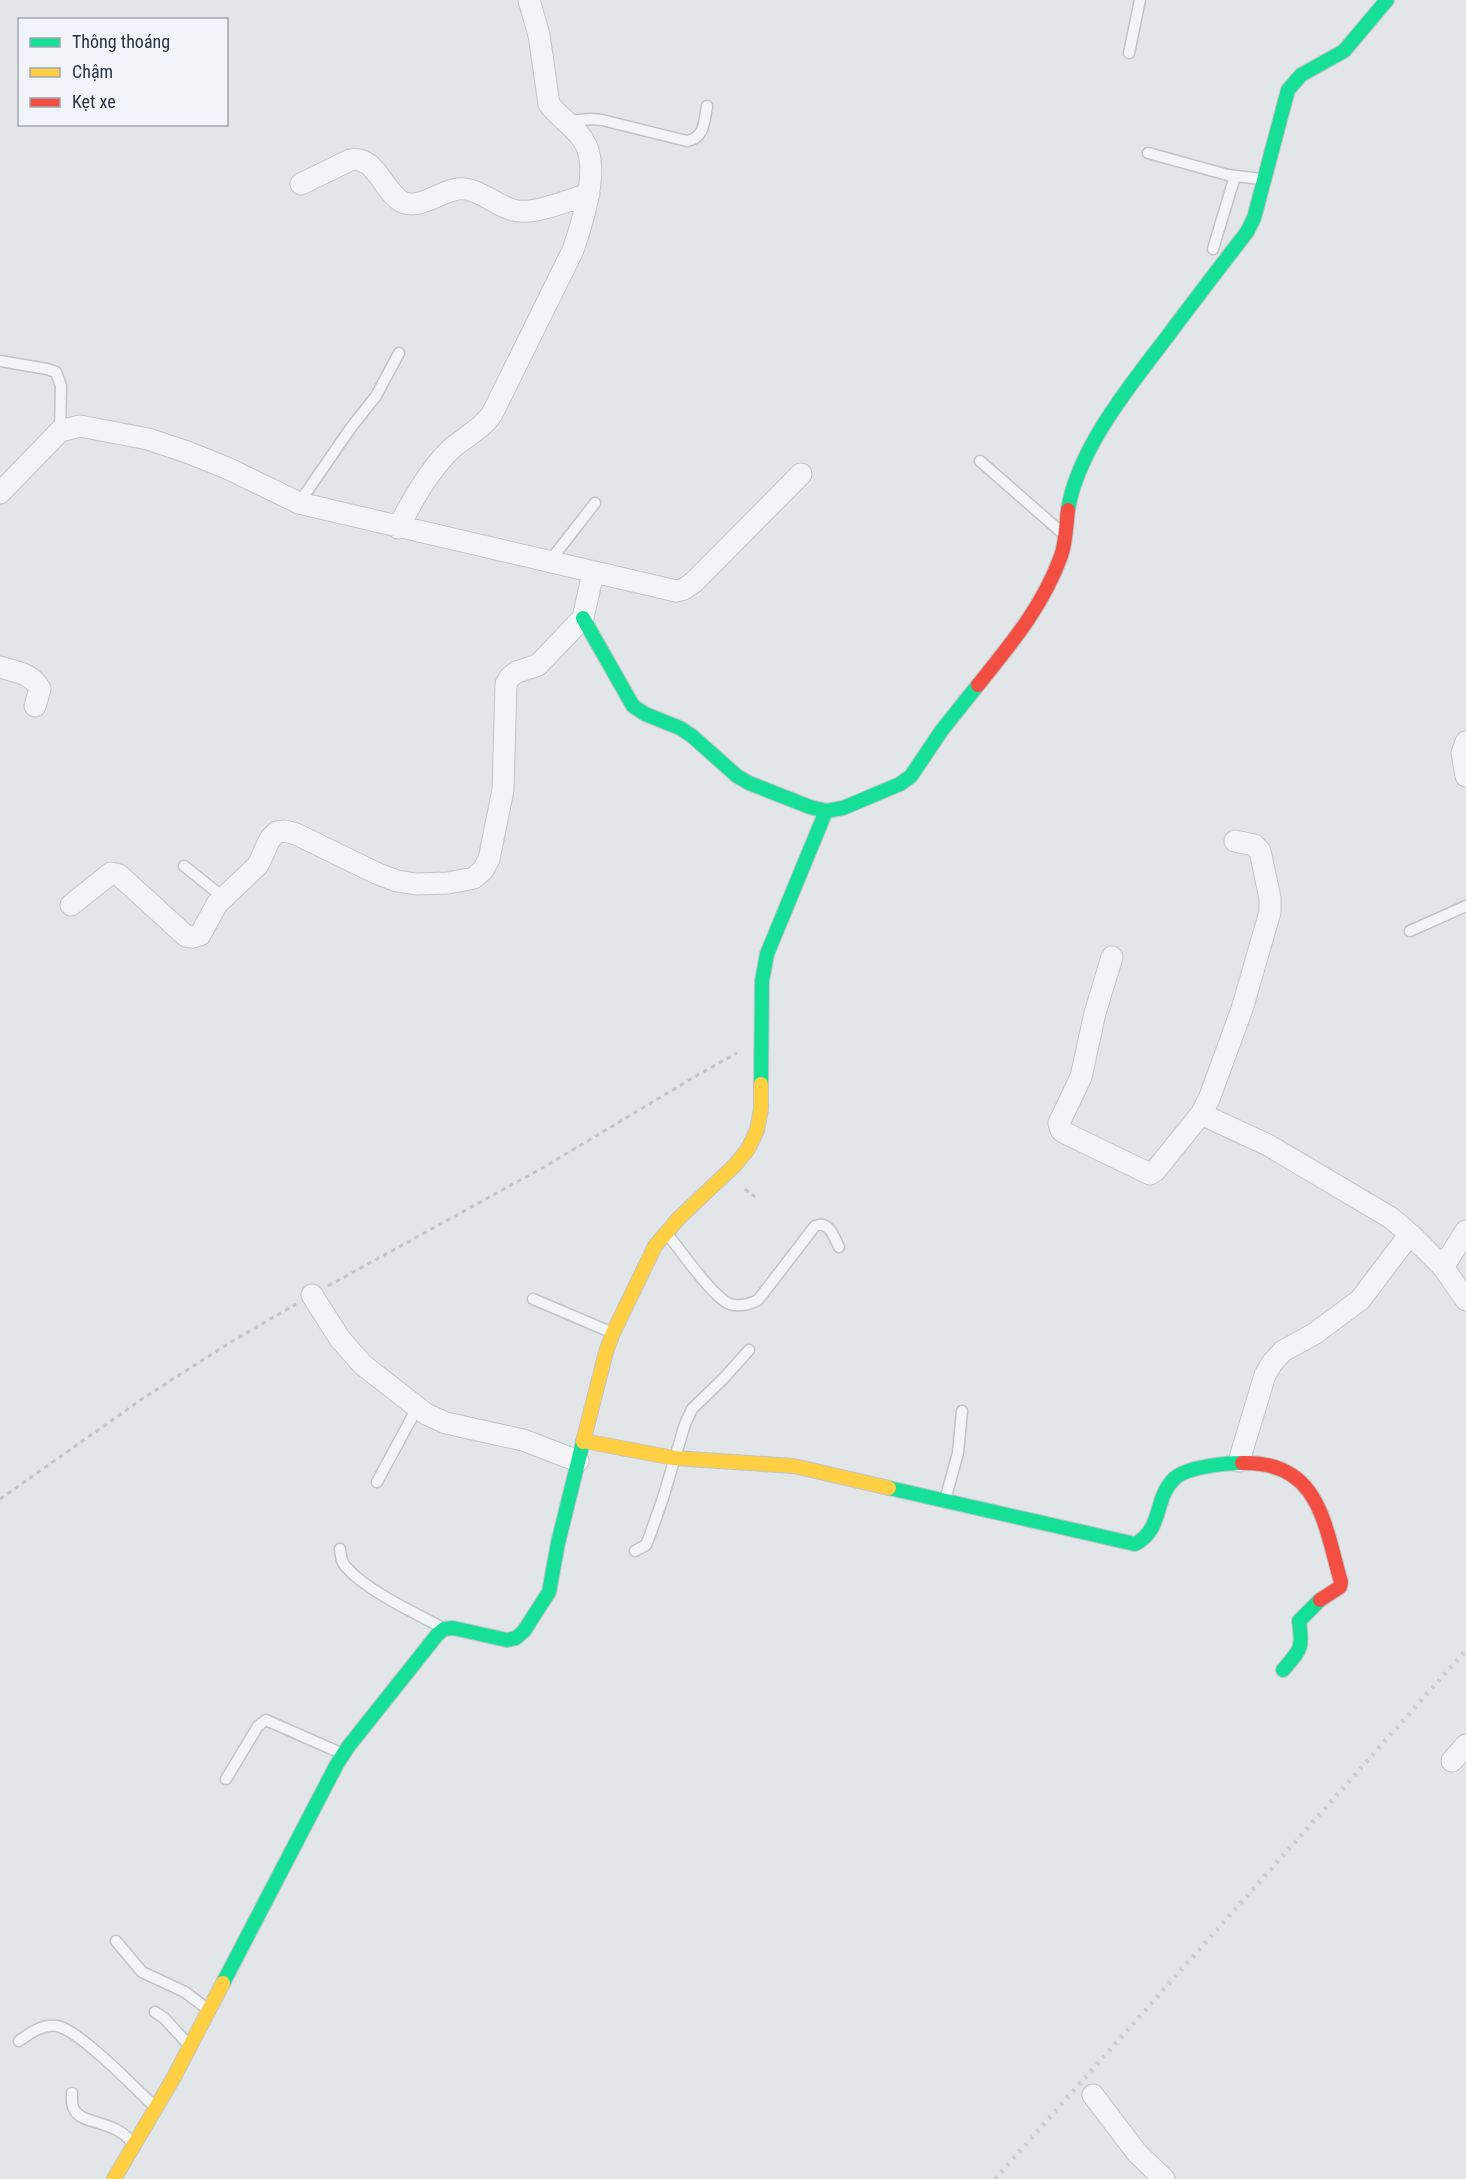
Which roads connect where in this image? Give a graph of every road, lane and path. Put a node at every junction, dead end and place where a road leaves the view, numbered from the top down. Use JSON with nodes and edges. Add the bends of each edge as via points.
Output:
{"nodes":[{"id":1,"x":529,"y":0,"type":"edge"},
{"id":2,"x":1140,"y":0,"type":"edge"},
{"id":3,"x":1387,"y":0,"type":"edge"},
{"id":4,"x":1130,"y":53,"type":"dead end"},
{"id":5,"x":707,"y":106,"type":"dead end"},
{"id":6,"x":565,"y":121,"type":"junction"},
{"id":7,"x":1148,"y":153,"type":"dead end"},
{"id":8,"x":1235,"y":176,"type":"junction"},
{"id":9,"x":1265,"y":179,"type":"junction"},
{"id":10,"x":301,"y":184,"type":"dead end"},
{"id":11,"x":589,"y":194,"type":"junction"},
{"id":12,"x":1213,"y":249,"type":"dead end"},
{"id":13,"x":399,"y":353,"type":"dead end"},
{"id":14,"x":0,"y":361,"type":"edge"},
{"id":15,"x":60,"y":431,"type":"junction"},
{"id":16,"x":980,"y":461,"type":"dead end"},
{"id":17,"x":801,"y":474,"type":"dead end"},
{"id":18,"x":0,"y":493,"type":"edge"},
{"id":19,"x":300,"y":503,"type":"junction"},
{"id":20,"x":595,"y":503,"type":"dead end"},
{"id":21,"x":398,"y":528,"type":"junction"},
{"id":22,"x":1065,"y":535,"type":"junction"},
{"id":23,"x":549,"y":562,"type":"junction"},
{"id":24,"x":593,"y":573,"type":"junction"},
{"id":25,"x":583,"y":618,"type":"junction"},
{"id":26,"x":0,"y":667,"type":"edge"},
{"id":27,"x":35,"y":706,"type":"dead end"},
{"id":28,"x":1466,"y":742,"type":"edge"},
{"id":29,"x":1466,"y":776,"type":"edge"},
{"id":30,"x":826,"y":811,"type":"junction"},
{"id":31,"x":1235,"y":841,"type":"dead end"},
{"id":32,"x":184,"y":866,"type":"dead end"},
{"id":33,"x":223,"y":897,"type":"junction"},
{"id":34,"x":71,"y":905,"type":"dead end"},
{"id":35,"x":1466,"y":906,"type":"edge"},
{"id":36,"x":1410,"y":931,"type":"dead end"},
{"id":37,"x":1112,"y":957,"type":"dead end"},
{"id":38,"x":762,"y":1053,"type":"junction"},
{"id":39,"x":1201,"y":1114,"type":"junction"},
{"id":40,"x":1466,"y":1231,"type":"edge"},
{"id":41,"x":666,"y":1232,"type":"junction"},
{"id":42,"x":1410,"y":1234,"type":"junction"},
{"id":43,"x":839,"y":1247,"type":"dead end"},
{"id":44,"x":1443,"y":1267,"type":"junction"},
{"id":45,"x":312,"y":1295,"type":"junction"},
{"id":46,"x":533,"y":1299,"type":"dead end"},
{"id":47,"x":1466,"y":1300,"type":"edge"},
{"id":48,"x":613,"y":1333,"type":"junction"},
{"id":49,"x":750,"y":1350,"type":"dead end"},
{"id":50,"x":417,"y":1408,"type":"junction"},
{"id":51,"x":962,"y":1411,"type":"dead end"},
{"id":52,"x":581,"y":1451,"type":"junction"},
{"id":53,"x":674,"y":1458,"type":"junction"},
{"id":54,"x":1239,"y":1461,"type":"junction"},
{"id":55,"x":377,"y":1482,"type":"dead end"},
{"id":56,"x":0,"y":1499,"type":"edge"},
{"id":57,"x":945,"y":1500,"type":"junction"},
{"id":58,"x":340,"y":1549,"type":"dead end"},
{"id":59,"x":635,"y":1551,"type":"dead end"},
{"id":60,"x":444,"y":1629,"type":"junction"},
{"id":61,"x":1283,"y":1670,"type":"dead end"},
{"id":62,"x":343,"y":1754,"type":"junction"},
{"id":63,"x":226,"y":1779,"type":"dead end"},
{"id":64,"x":116,"y":1941,"type":"dead end"},
{"id":65,"x":209,"y":2010,"type":"junction"},
{"id":66,"x":155,"y":2012,"type":"dead end"},
{"id":67,"x":19,"y":2041,"type":"dead end"},
{"id":68,"x":190,"y":2047,"type":"junction"},
{"id":69,"x":72,"y":2093,"type":"dead end"},
{"id":70,"x":1093,"y":2095,"type":"dead end"},
{"id":71,"x":156,"y":2108,"type":"junction"},
{"id":72,"x":134,"y":2146,"type":"junction"},
{"id":73,"x":114,"y":2179,"type":"edge"},
{"id":74,"x":1164,"y":2179,"type":"edge"}],
"edges":[{"from":1,"to":6,"type":"street","via":[[539,35],[549,104]]},
{"from":2,"to":4,"type":"lane"},
{"from":3,"to":9,"type":"street","via":[[1344,51],[1295,79],[1288,90]]},
{"from":5,"to":6,"type":"lane","via":[[703,130],[687,141],[602,120]]},
{"from":6,"to":11,"type":"street","via":[[586,146],[590,160]]},
{"from":7,"to":8,"type":"lane"},
{"from":8,"to":9,"type":"lane"},
{"from":8,"to":12,"type":"lane"},
{"from":9,"to":22,"type":"street","via":[[1247,232],[1130,385],[1092,444],[1069,505]]},
{"from":10,"to":11,"type":"street","via":[[358,159],[407,204],[467,189],[511,210],[524,212]]},
{"from":11,"to":21,"type":"street","via":[[573,250],[492,414],[442,459]]},
{"from":13,"to":19,"type":"lane","via":[[376,396]]},
{"from":14,"to":15,"type":"lane","via":[[56,372],[61,386]]},
{"from":15,"to":18,"type":"street"},
{"from":15,"to":19,"type":"street","via":[[80,426],[148,439],[193,454]]},
{"from":16,"to":22,"type":"lane"},
{"from":17,"to":24,"type":"street","via":[[684,589],[676,591]]},
{"from":19,"to":21,"type":"street"},
{"from":20,"to":23,"type":"lane"},
{"from":21,"to":23,"type":"street"},
{"from":22,"to":30,"type":"street","via":[[1062,554],[1036,610],[942,730],[916,771],[900,784],[843,808]]},
{"from":23,"to":24,"type":"street"},
{"from":24,"to":25,"type":"street"},
{"from":25,"to":30,"type":"street","via":[[633,706],[680,728],[749,783]]},
{"from":25,"to":33,"type":"street","via":[[538,665],[517,672],[506,684],[503,790],[489,859],[474,878],[416,884],[397,881],[285,831],[276,832],[258,865]]},
{"from":26,"to":27,"type":"street","via":[[30,676],[36,682],[40,689]]},
{"from":28,"to":29,"type":"street","via":[[1462,753]]},
{"from":30,"to":38,"type":"street","via":[[767,954],[762,981]]},
{"from":31,"to":39,"type":"street","via":[[1254,845],[1260,851],[1270,912],[1242,1009]]},
{"from":32,"to":33,"type":"lane"},
{"from":33,"to":34,"type":"street","via":[[204,930],[193,938],[182,933],[119,875],[111,873]]},
{"from":35,"to":36,"type":"lane"},
{"from":37,"to":39,"type":"street","via":[[1095,1013],[1086,1062],[1059,1124],[1061,1130],[1150,1174]]},
{"from":38,"to":41,"type":"street","via":[[761,1109],[748,1149]]},
{"from":38,"to":45,"type":"path","via":[[750,1049],[734,1054],[544,1167]]},
{"from":39,"to":42,"type":"street","via":[[1268,1145],[1391,1218]]},
{"from":40,"to":44,"type":"street"},
{"from":41,"to":43,"type":"lane","via":[[731,1305],[758,1300],[815,1226],[830,1229]]},
{"from":41,"to":48,"type":"street"},
{"from":42,"to":44,"type":"street"},
{"from":42,"to":54,"type":"street","via":[[1360,1300],[1272,1363]]},
{"from":44,"to":47,"type":"street"},
{"from":45,"to":50,"type":"street","via":[[340,1339],[363,1365]]},
{"from":45,"to":56,"type":"path","via":[[145,1397]]},
{"from":46,"to":48,"type":"lane"},
{"from":48,"to":52,"type":"street"},
{"from":49,"to":53,"type":"lane","via":[[692,1409]]},
{"from":50,"to":52,"type":"street","via":[[446,1423]]},
{"from":50,"to":55,"type":"lane"},
{"from":51,"to":57,"type":"lane","via":[[958,1453]]},
{"from":52,"to":53,"type":"street"},
{"from":52,"to":60,"type":"street","via":[[549,1592],[524,1630],[507,1640]]},
{"from":53,"to":57,"type":"street","via":[[794,1466]]},
{"from":53,"to":59,"type":"lane","via":[[645,1545]]},
{"from":54,"to":57,"type":"street","via":[[1180,1474],[1172,1481],[1150,1534],[1136,1544]]},
{"from":54,"to":61,"type":"street","via":[[1275,1467],[1305,1486],[1316,1501],[1341,1582],[1299,1621],[1302,1643]]},
{"from":58,"to":60,"type":"lane","via":[[345,1566],[366,1584]]},
{"from":60,"to":62,"type":"street"},
{"from":62,"to":63,"type":"lane","via":[[266,1720],[258,1726]]},
{"from":62,"to":65,"type":"street"},
{"from":64,"to":65,"type":"lane","via":[[142,1972],[185,1992]]},
{"from":65,"to":68,"type":"street"},
{"from":66,"to":68,"type":"lane"},
{"from":67,"to":71,"type":"lane","via":[[37,2028],[68,2029]]},
{"from":68,"to":71,"type":"street"},
{"from":69,"to":72,"type":"lane","via":[[75,2113],[111,2125]]},
{"from":70,"to":74,"type":"street","via":[[1137,2153]]},
{"from":71,"to":72,"type":"street"},
{"from":72,"to":73,"type":"street"}]}
